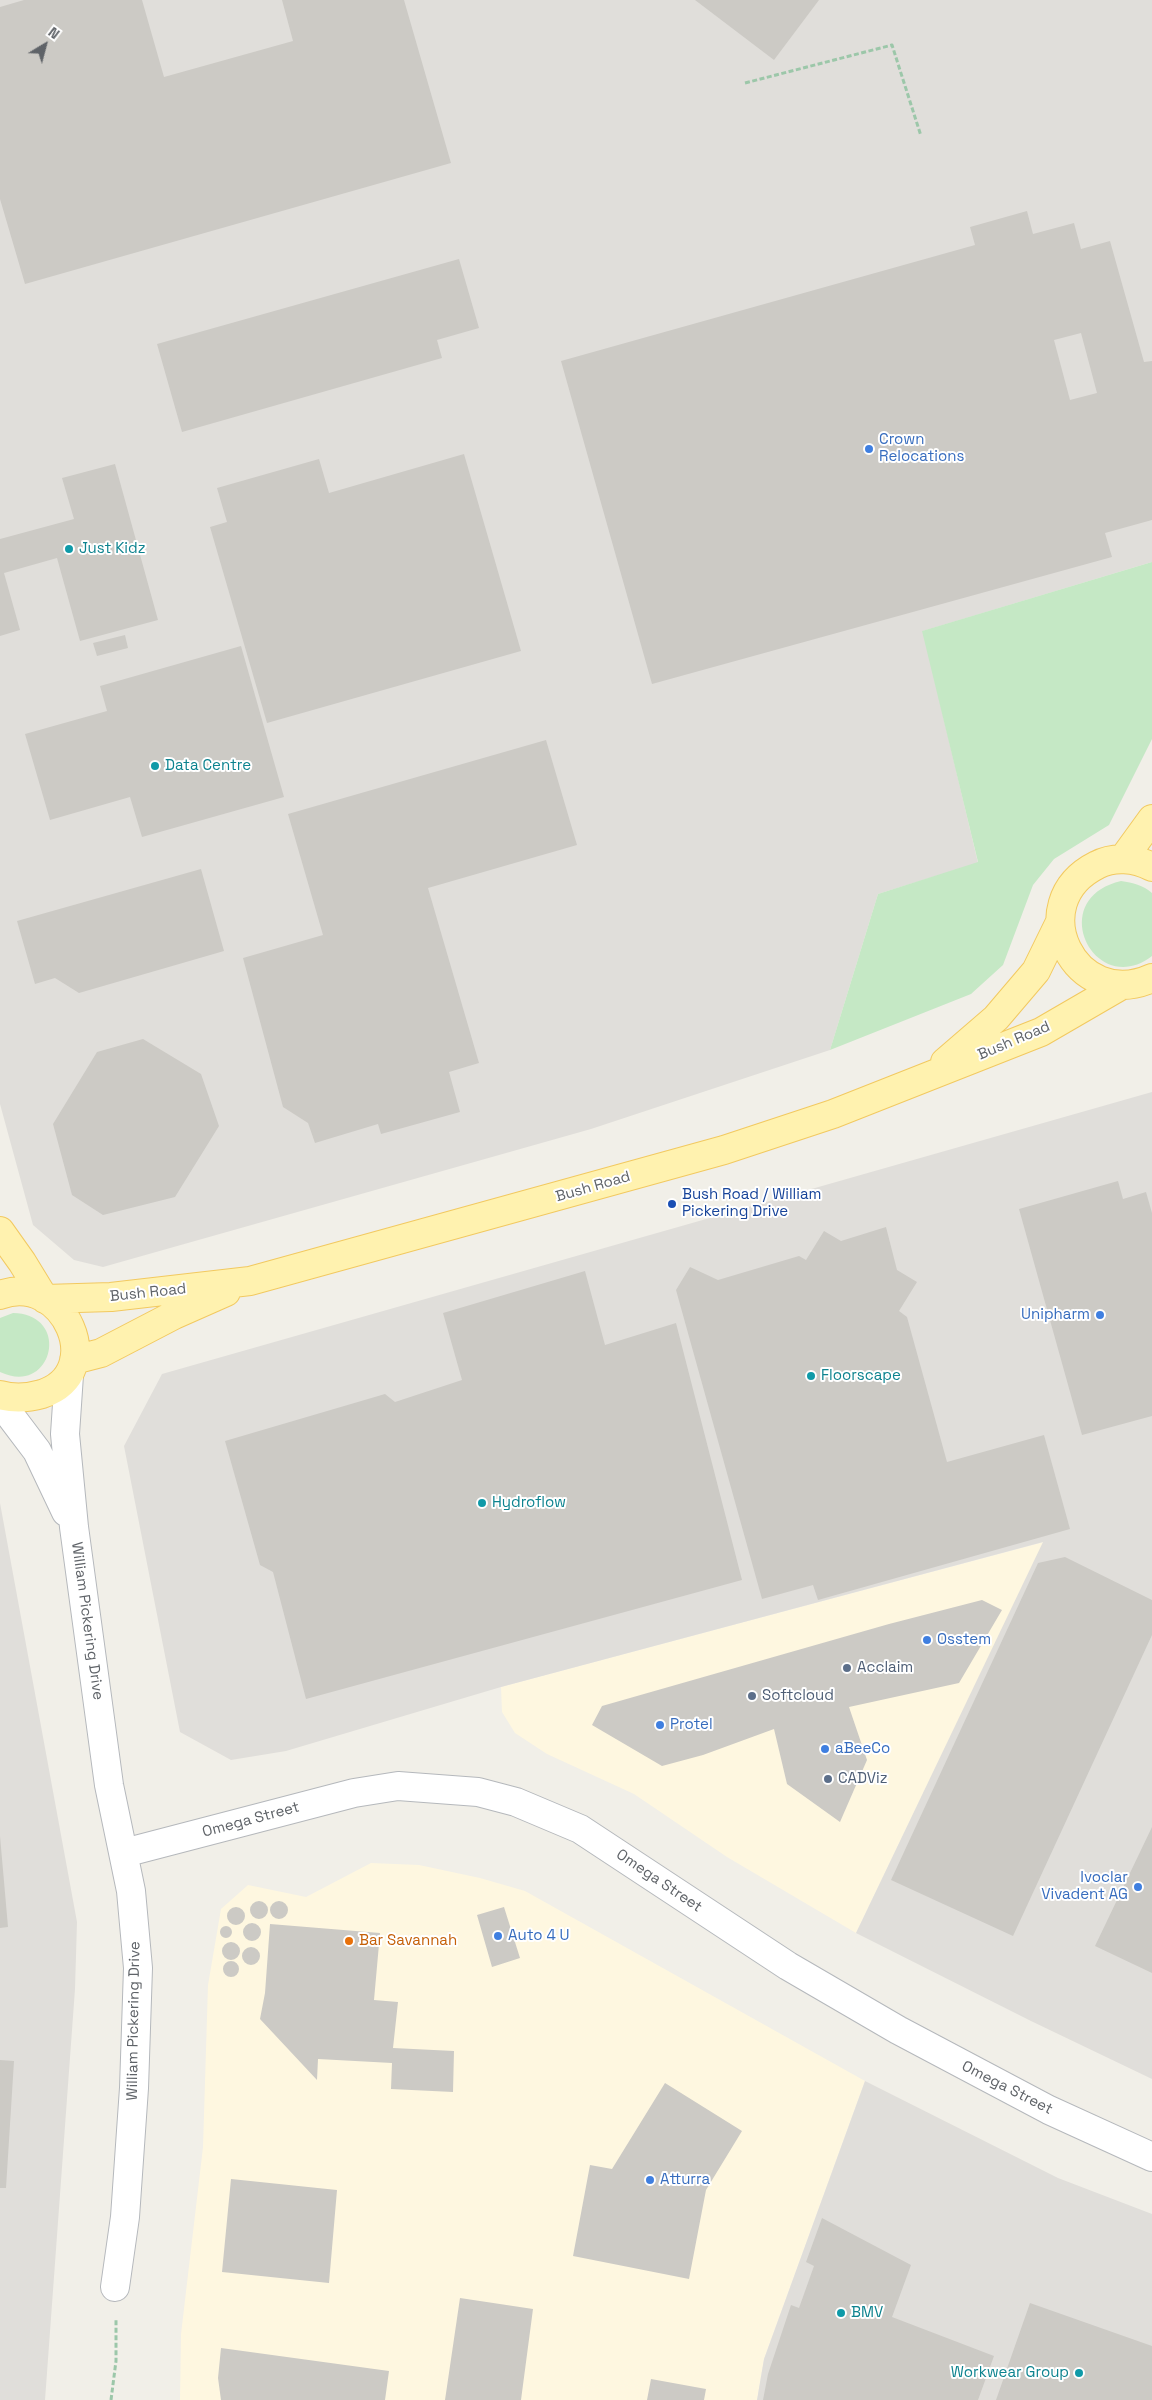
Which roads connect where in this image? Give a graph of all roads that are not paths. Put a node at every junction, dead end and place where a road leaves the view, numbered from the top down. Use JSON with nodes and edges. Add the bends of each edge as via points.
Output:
{"nodes":[{"id":1,"x":1152,"y":818,"type":"edge"},
{"id":2,"x":1122,"y":859,"type":"junction"},
{"id":3,"x":1152,"y":867,"type":"edge"},
{"id":4,"x":1060,"y":922,"type":"junction"},
{"id":5,"x":1141,"y":984,"type":"edge"},
{"id":6,"x":930,"y":1075,"type":"junction"},
{"id":7,"x":0,"y":1231,"type":"edge"},
{"id":8,"x":250,"y":1282,"type":"junction"},
{"id":9,"x":0,"y":1294,"type":"edge"},
{"id":10,"x":44,"y":1298,"type":"junction"},
{"id":11,"x":72,"y":1368,"type":"junction"},
{"id":12,"x":0,"y":1395,"type":"edge"},
{"id":13,"x":0,"y":1402,"type":"edge"},
{"id":14,"x":74,"y":1526,"type":"junction"},
{"id":15,"x":124,"y":1853,"type":"junction"},
{"id":16,"x":1152,"y":2158,"type":"edge"},
{"id":17,"x":116,"y":2287,"type":"road end"}],
"edges":[{"from":1,"to":2,"type":"main road"},
{"from":2,"to":3,"type":"main road"},
{"from":2,"to":4,"type":"main road","via":[[1101,863],[1078,878],[1063,901]]},
{"from":4,"to":5,"type":"main road","via":[[1064,946],[1078,966],[1098,980]]},
{"from":4,"to":6,"type":"main road","name":"Bush Road","via":[[1036,972],[996,1018]]},
{"from":5,"to":6,"type":"main road","name":"Bush Road","via":[[1041,1032]]},
{"from":6,"to":8,"type":"main road","name":"Bush Road","via":[[833,1114],[724,1150]]},
{"from":7,"to":10,"type":"main road"},
{"from":8,"to":10,"type":"main road","name":"Bush Road","via":[[111,1297]]},
{"from":8,"to":11,"type":"main road","name":"Bush Road","via":[[174,1315]]},
{"from":9,"to":10,"type":"main road","via":[[24,1291]]},
{"from":10,"to":11,"type":"main road","via":[[59,1308],[71,1327]]},
{"from":11,"to":12,"type":"main road","via":[[60,1385],[38,1395],[20,1398]]},
{"from":11,"to":14,"type":"street","name":"William Pickering Drive","via":[[65,1434]]},
{"from":13,"to":14,"type":"street","name":"William Pickering Drive","via":[[37,1452]]},
{"from":14,"to":15,"type":"street","name":"William Pickering Drive","via":[[109,1785]]},
{"from":15,"to":16,"type":"street","name":"Omega Street","via":[[354,1793],[398,1786],[478,1792],[516,1802],[580,1829],[788,1966],[898,2030],[1048,2110]]},
{"from":15,"to":17,"type":"street","name":"William Pickering Drive","via":[[136,1930],[138,1968],[135,2074]]}]}
